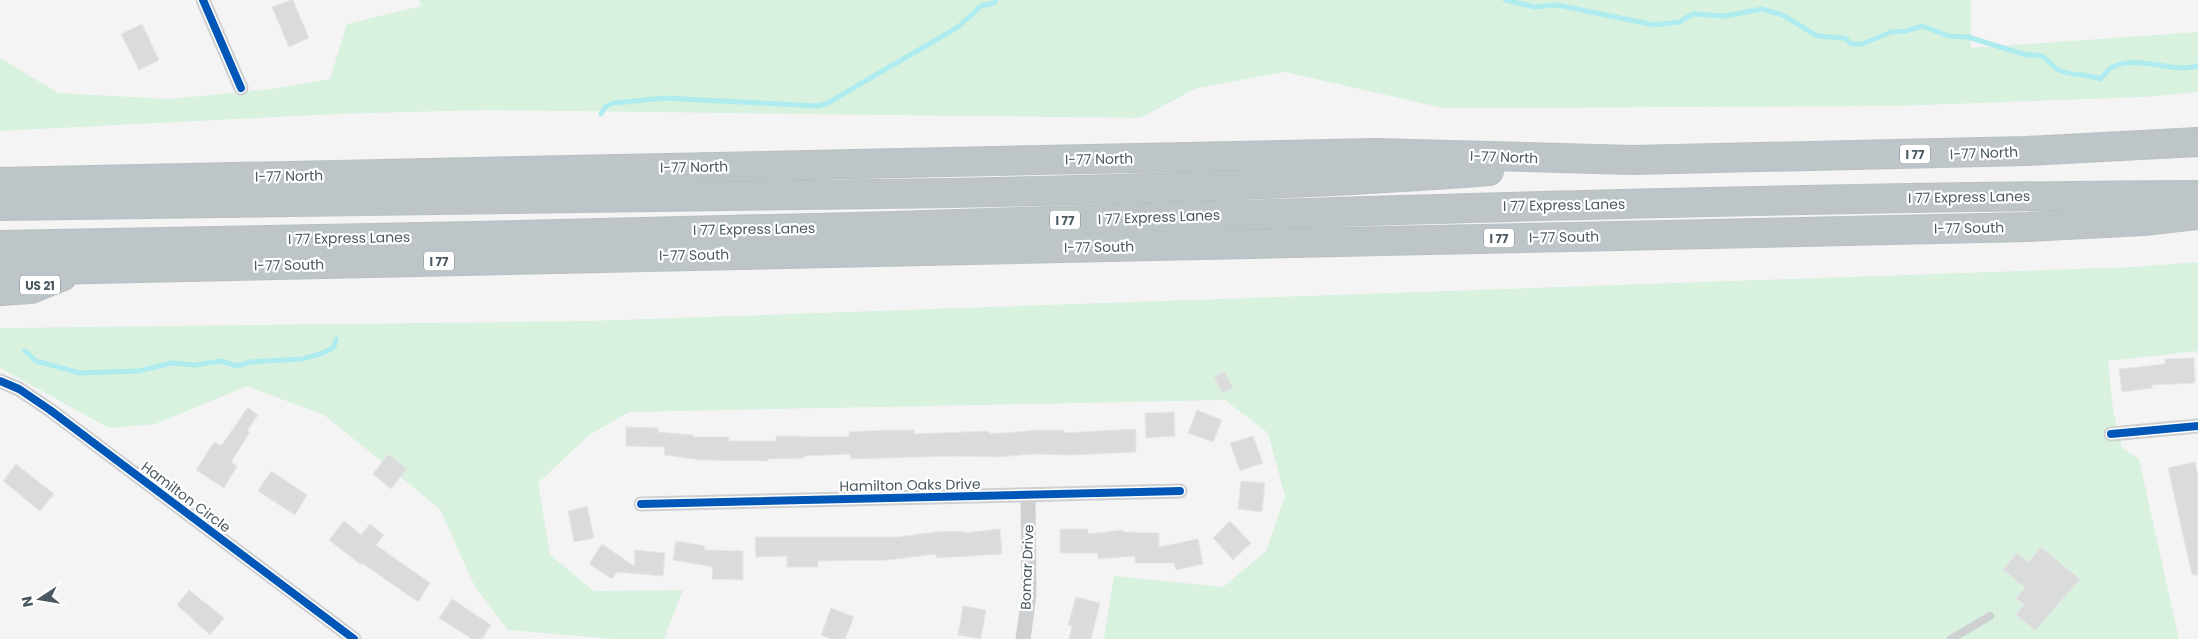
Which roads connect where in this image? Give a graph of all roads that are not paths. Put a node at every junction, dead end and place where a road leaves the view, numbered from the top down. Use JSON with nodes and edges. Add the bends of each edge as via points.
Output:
{"nodes":[{"id":1,"x":203,"y":0,"type":"edge"},
{"id":2,"x":241,"y":88,"type":"dead end"},
{"id":3,"x":2198,"y":142,"type":"edge"},
{"id":4,"x":1632,"y":160,"type":"junction"},
{"id":5,"x":0,"y":182,"type":"edge"},
{"id":6,"x":2198,"y":195,"type":"edge"},
{"id":7,"x":0,"y":206,"type":"edge"},
{"id":8,"x":2198,"y":215,"type":"edge"},
{"id":9,"x":0,"y":245,"type":"edge"},
{"id":10,"x":78,"y":269,"type":"junction"},
{"id":11,"x":0,"y":271,"type":"edge"},
{"id":12,"x":0,"y":291,"type":"edge"},
{"id":13,"x":0,"y":381,"type":"edge"},
{"id":14,"x":2198,"y":426,"type":"edge"},
{"id":15,"x":2110,"y":434,"type":"dead end"},
{"id":16,"x":1180,"y":491,"type":"dead end"},
{"id":17,"x":1028,"y":495,"type":"junction"},
{"id":18,"x":641,"y":504,"type":"dead end"},
{"id":19,"x":1990,"y":616,"type":"dead end"},
{"id":20,"x":354,"y":639,"type":"edge"},
{"id":21,"x":1024,"y":639,"type":"edge"},
{"id":22,"x":1950,"y":639,"type":"edge"}],
"edges":[{"from":1,"to":2,"type":"street"},
{"from":3,"to":4,"type":"highway","name":"I-77 North","number":"I 77","via":[[2026,151]]},
{"from":4,"to":5,"type":"highway","name":"I-77 North","number":"I 77","via":[[1365,153]]},
{"from":4,"to":7,"type":"highway","number":"I 77","via":[[1375,180],[1054,190],[642,199]]},
{"from":6,"to":9,"type":"highway","name":"I 77 Express Lanes","number":"I 77","via":[[1372,210],[899,226]]},
{"from":8,"to":10,"type":"highway","name":"I-77 South","number":"I 77","via":[[2028,227]]},
{"from":10,"to":11,"type":"highway","name":"I-77 South","number":"I 77"},
{"from":10,"to":12,"type":"highway","number":"US 21","via":[[31,289]]},
{"from":13,"to":20,"type":"street","name":"Hamilton Circle","via":[[19,389],[50,410]]},
{"from":14,"to":15,"type":"street"},
{"from":16,"to":17,"type":"street","name":"Hamilton Oaks Drive"},
{"from":17,"to":18,"type":"street","name":"Hamilton Oaks Drive"},
{"from":17,"to":21,"type":"street","name":"Bomar Drive","via":[[1029,595]]},
{"from":19,"to":22,"type":"lane"}]}
